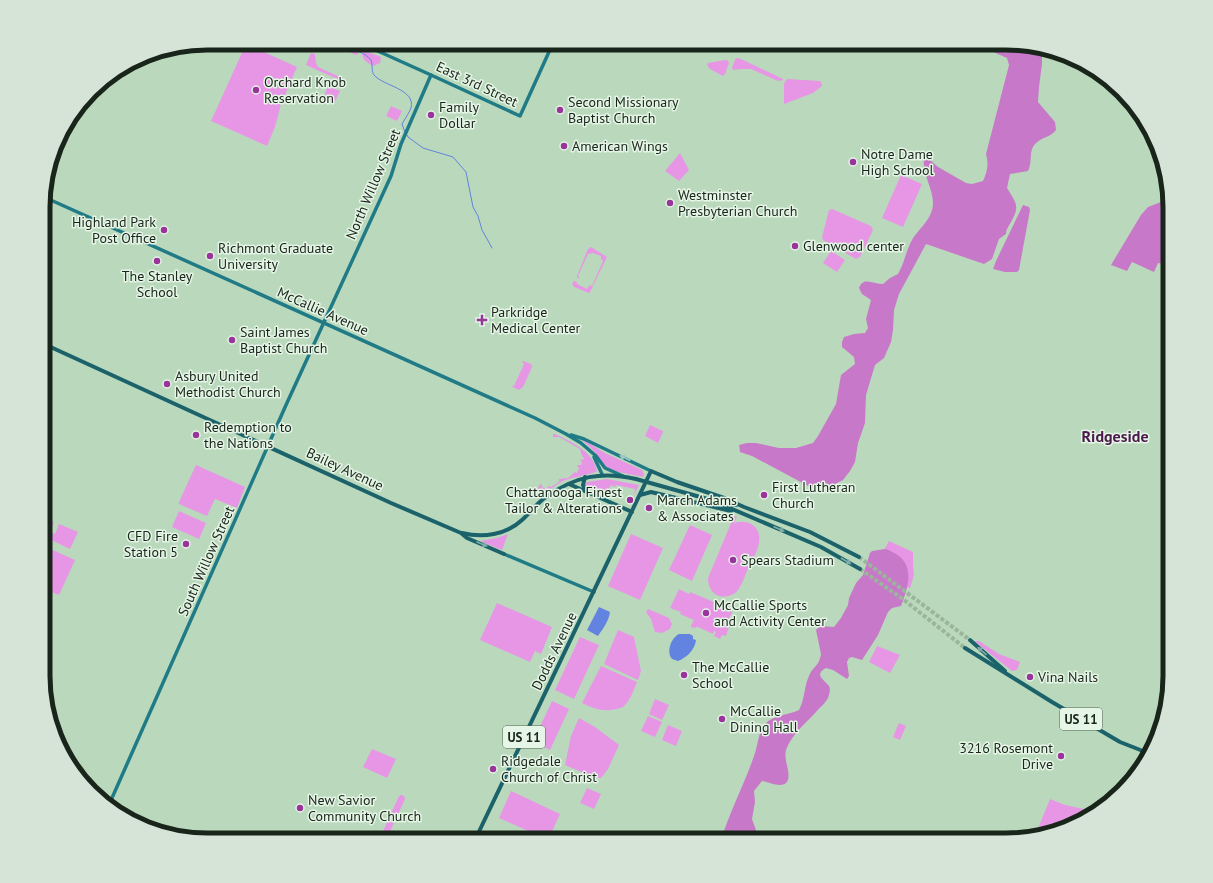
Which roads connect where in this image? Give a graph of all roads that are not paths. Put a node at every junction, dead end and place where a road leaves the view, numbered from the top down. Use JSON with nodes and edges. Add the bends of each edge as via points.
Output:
{"nodes":[{"id":1,"x":376,"y":50,"type":"edge"},
{"id":2,"x":550,"y":50,"type":"edge"},
{"id":3,"x":431,"y":75,"type":"junction"},
{"id":4,"x":50,"y":200,"type":"edge"},
{"id":5,"x":324,"y":324,"type":"junction"},
{"id":6,"x":50,"y":347,"type":"edge"},
{"id":7,"x":566,"y":434,"type":"junction"},
{"id":8,"x":269,"y":446,"type":"junction"},
{"id":9,"x":589,"y":450,"type":"junction"},
{"id":10,"x":651,"y":471,"type":"junction"},
{"id":11,"x":602,"y":474,"type":"junction"},
{"id":12,"x":625,"y":476,"type":"junction"},
{"id":13,"x":585,"y":477,"type":"junction"},
{"id":14,"x":568,"y":484,"type":"junction"},
{"id":15,"x":587,"y":491,"type":"junction"},
{"id":16,"x":640,"y":495,"type":"junction"},
{"id":17,"x":711,"y":500,"type":"junction"},
{"id":18,"x":744,"y":507,"type":"junction"},
{"id":19,"x":632,"y":512,"type":"junction"},
{"id":20,"x":752,"y":518,"type":"junction"},
{"id":21,"x":810,"y":532,"type":"junction"},
{"id":22,"x":461,"y":533,"type":"junction"},
{"id":23,"x":806,"y":541,"type":"junction"},
{"id":24,"x":504,"y":554,"type":"joint"},
{"id":25,"x":859,"y":557,"type":"tunnel mouth"},
{"id":26,"x":860,"y":569,"type":"tunnel mouth"},
{"id":27,"x":594,"y":592,"type":"junction"},
{"id":28,"x":970,"y":640,"type":"tunnel mouth"},
{"id":29,"x":965,"y":648,"type":"tunnel mouth"},
{"id":30,"x":1016,"y":680,"type":"junction"},
{"id":31,"x":1144,"y":751,"type":"edge"},
{"id":32,"x":111,"y":801,"type":"edge"},
{"id":33,"x":478,"y":833,"type":"edge"}],
"edges":[{"from":1,"to":3,"type":"main road","name":"East 3rd Street"},
{"from":2,"to":3,"type":"main road","name":"East 3rd Street","via":[[520,116]]},
{"from":3,"to":5,"type":"main road","name":"North Willow Street","via":[[401,144],[391,176]]},
{"from":4,"to":5,"type":"main road","name":"McCallie Avenue"},
{"from":5,"to":7,"type":"main road","name":"McCallie Avenue"},
{"from":5,"to":8,"type":"main road","name":"South Willow Street"},
{"from":6,"to":8,"type":"main road","name":"Bailey Avenue"},
{"from":7,"to":9,"type":"main road","name":"McCallie Avenue"},
{"from":10,"to":7,"type":"main road","one_way":true,"via":[[584,439]]},
{"from":8,"to":22,"type":"main road","name":"Bailey Avenue"},
{"from":8,"to":32,"type":"main road","name":"South Willow Street"},
{"from":9,"to":11,"type":"main road","name":"McCallie Avenue"},
{"from":9,"to":12,"type":"main road","name":"McCallie Avenue","via":[[605,468]]},
{"from":10,"to":16,"type":"main road","name":"Dodds Avenue","number":"US 11"},
{"from":10,"to":18,"type":"main road"},
{"from":11,"to":12,"type":"main road"},
{"from":11,"to":13,"type":"main road"},
{"from":12,"to":17,"type":"main road","bridge":true},
{"from":13,"to":14,"type":"main road"},
{"from":13,"to":15,"type":"main road","via":[[583,485]]},
{"from":14,"to":15,"type":"main road"},
{"from":14,"to":22,"type":"main road","via":[[546,497],[509,530],[484,536]]},
{"from":15,"to":19,"type":"main road"},
{"from":16,"to":19,"type":"main road","name":"Dodds Avenue","number":"US 11"},
{"from":16,"to":20,"type":"main road","via":[[651,492]]},
{"from":17,"to":18,"type":"main road"},
{"from":17,"to":20,"type":"main road"},
{"from":18,"to":21,"type":"main road"},
{"from":19,"to":27,"type":"main road","name":"Dodds Avenue","number":"US 11"},
{"from":20,"to":23,"type":"main road","one_way":true},
{"from":21,"to":23,"type":"main road"},
{"from":21,"to":25,"type":"main road"},
{"from":22,"to":24,"type":"main road","name":"Bailey Avenue","one_way":true},
{"from":23,"to":26,"type":"main road","one_way":true},
{"from":24,"to":27,"type":"main road","name":"Bailey Avenue"},
{"from":27,"to":33,"type":"main road","name":"Dodds Avenue","number":"US 11"},
{"from":30,"to":28,"type":"main road","number":"US 11","one_way":true},
{"from":29,"to":30,"type":"main road","number":"US 11"},
{"from":30,"to":31,"type":"main road","number":"US 11","via":[[1120,742]]}]}
